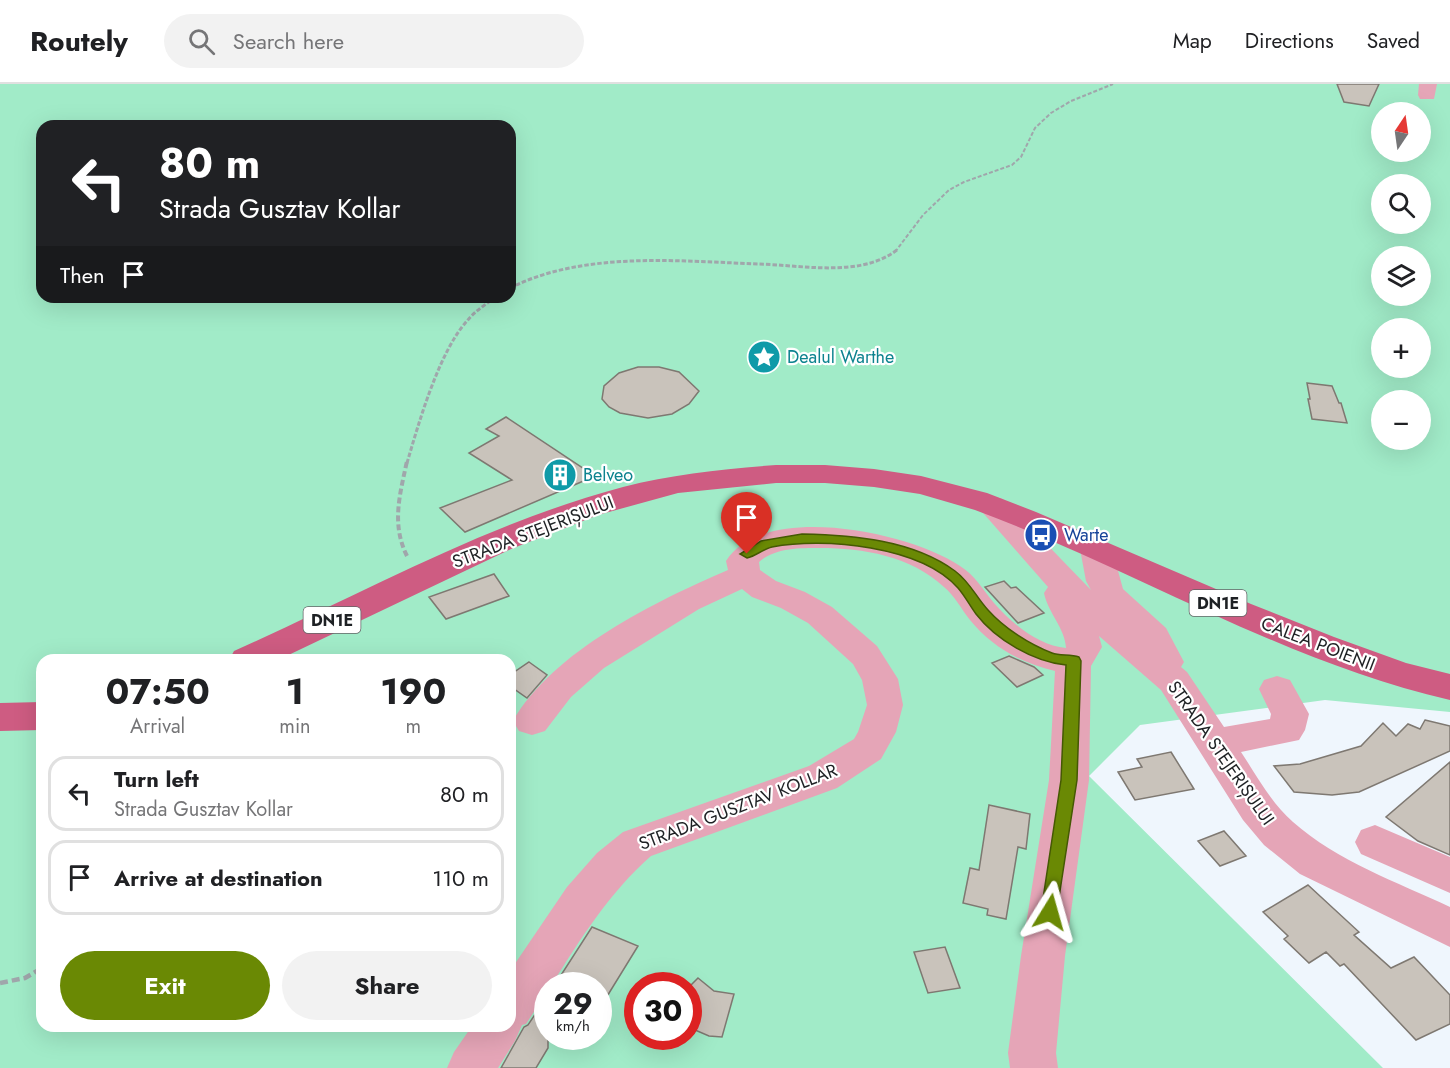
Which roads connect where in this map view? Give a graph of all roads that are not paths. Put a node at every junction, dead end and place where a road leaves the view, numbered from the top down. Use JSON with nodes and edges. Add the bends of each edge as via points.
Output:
{"nodes":[{"id":1,"x":992,"y":506,"type":"junction"},
{"id":2,"x":1096,"y":549,"type":"junction"},
{"id":3,"x":745,"y":575,"type":"junction"},
{"id":4,"x":1062,"y":582,"type":"junction"},
{"id":5,"x":260,"y":654,"type":"edge"},
{"id":6,"x":1073,"y":661,"type":"junction"},
{"id":7,"x":1174,"y":681,"type":"junction"},
{"id":8,"x":1450,"y":687,"type":"edge"},
{"id":9,"x":1277,"y":689,"type":"dead end"},
{"id":10,"x":36,"y":716,"type":"edge"},
{"id":11,"x":0,"y":717,"type":"edge"},
{"id":12,"x":532,"y":721,"type":"dead end"},
{"id":13,"x":1214,"y":743,"type":"junction"},
{"id":14,"x":1375,"y":842,"type":"dead end"},
{"id":15,"x":1450,"y":876,"type":"edge"},
{"id":16,"x":1450,"y":928,"type":"edge"},
{"id":17,"x":516,"y":1000,"type":"edge"},
{"id":18,"x":495,"y":1032,"type":"edge"},
{"id":19,"x":471,"y":1068,"type":"edge"},
{"id":20,"x":1034,"y":1068,"type":"edge"}],
"edges":[{"from":1,"to":2,"type":"main road","name":"CALEA POIENII","number":"DN1E"},
{"from":1,"to":4,"type":"street","name":"STRADA STEJERIȘULUI"},
{"from":1,"to":5,"type":"main road","name":"STRADA STEJERIȘULUI","number":"DN1E","via":[[925,487],[855,477],[729,477],[634,494],[588,507],[417,579]]},
{"from":2,"to":7,"type":"street","via":[[1110,595],[1154,637]]},
{"from":2,"to":8,"type":"main road","name":"CALEA POIENII","number":"DN1E","via":[[1327,649]]},
{"from":3,"to":6,"type":"street","via":[[742,561],[747,554],[780,540],[825,538],[882,545],[950,574],[1010,637],[1050,658]]},
{"from":3,"to":12,"type":"street","via":[[687,601],[591,659],[558,688]]},
{"from":3,"to":17,"type":"street","name":"STRADA GUSZTAV KOLLAR","via":[[764,590],[820,615],[865,654],[880,679],[885,705],[868,749],[823,777],[637,844],[612,865],[582,900]]},
{"from":4,"to":6,"type":"street","via":[[1062,605],[1084,641],[1083,654]]},
{"from":4,"to":7,"type":"street","name":"STRADA STEJERIȘULUI"},
{"from":6,"to":20,"type":"street","via":[[1069,780],[1043,956],[1032,1053]]},
{"from":7,"to":13,"type":"street","name":"STRADA STEJERIȘULUI"},
{"from":9,"to":13,"type":"street","via":[[1290,714],[1287,730]]},
{"from":10,"to":11,"type":"main road"},
{"from":13,"to":16,"type":"street","name":"STRADA STEJERIȘULUI","via":[[1257,809],[1288,840],[1324,866]]},
{"from":14,"to":15,"type":"street"},
{"from":18,"to":19,"type":"street"}]}
